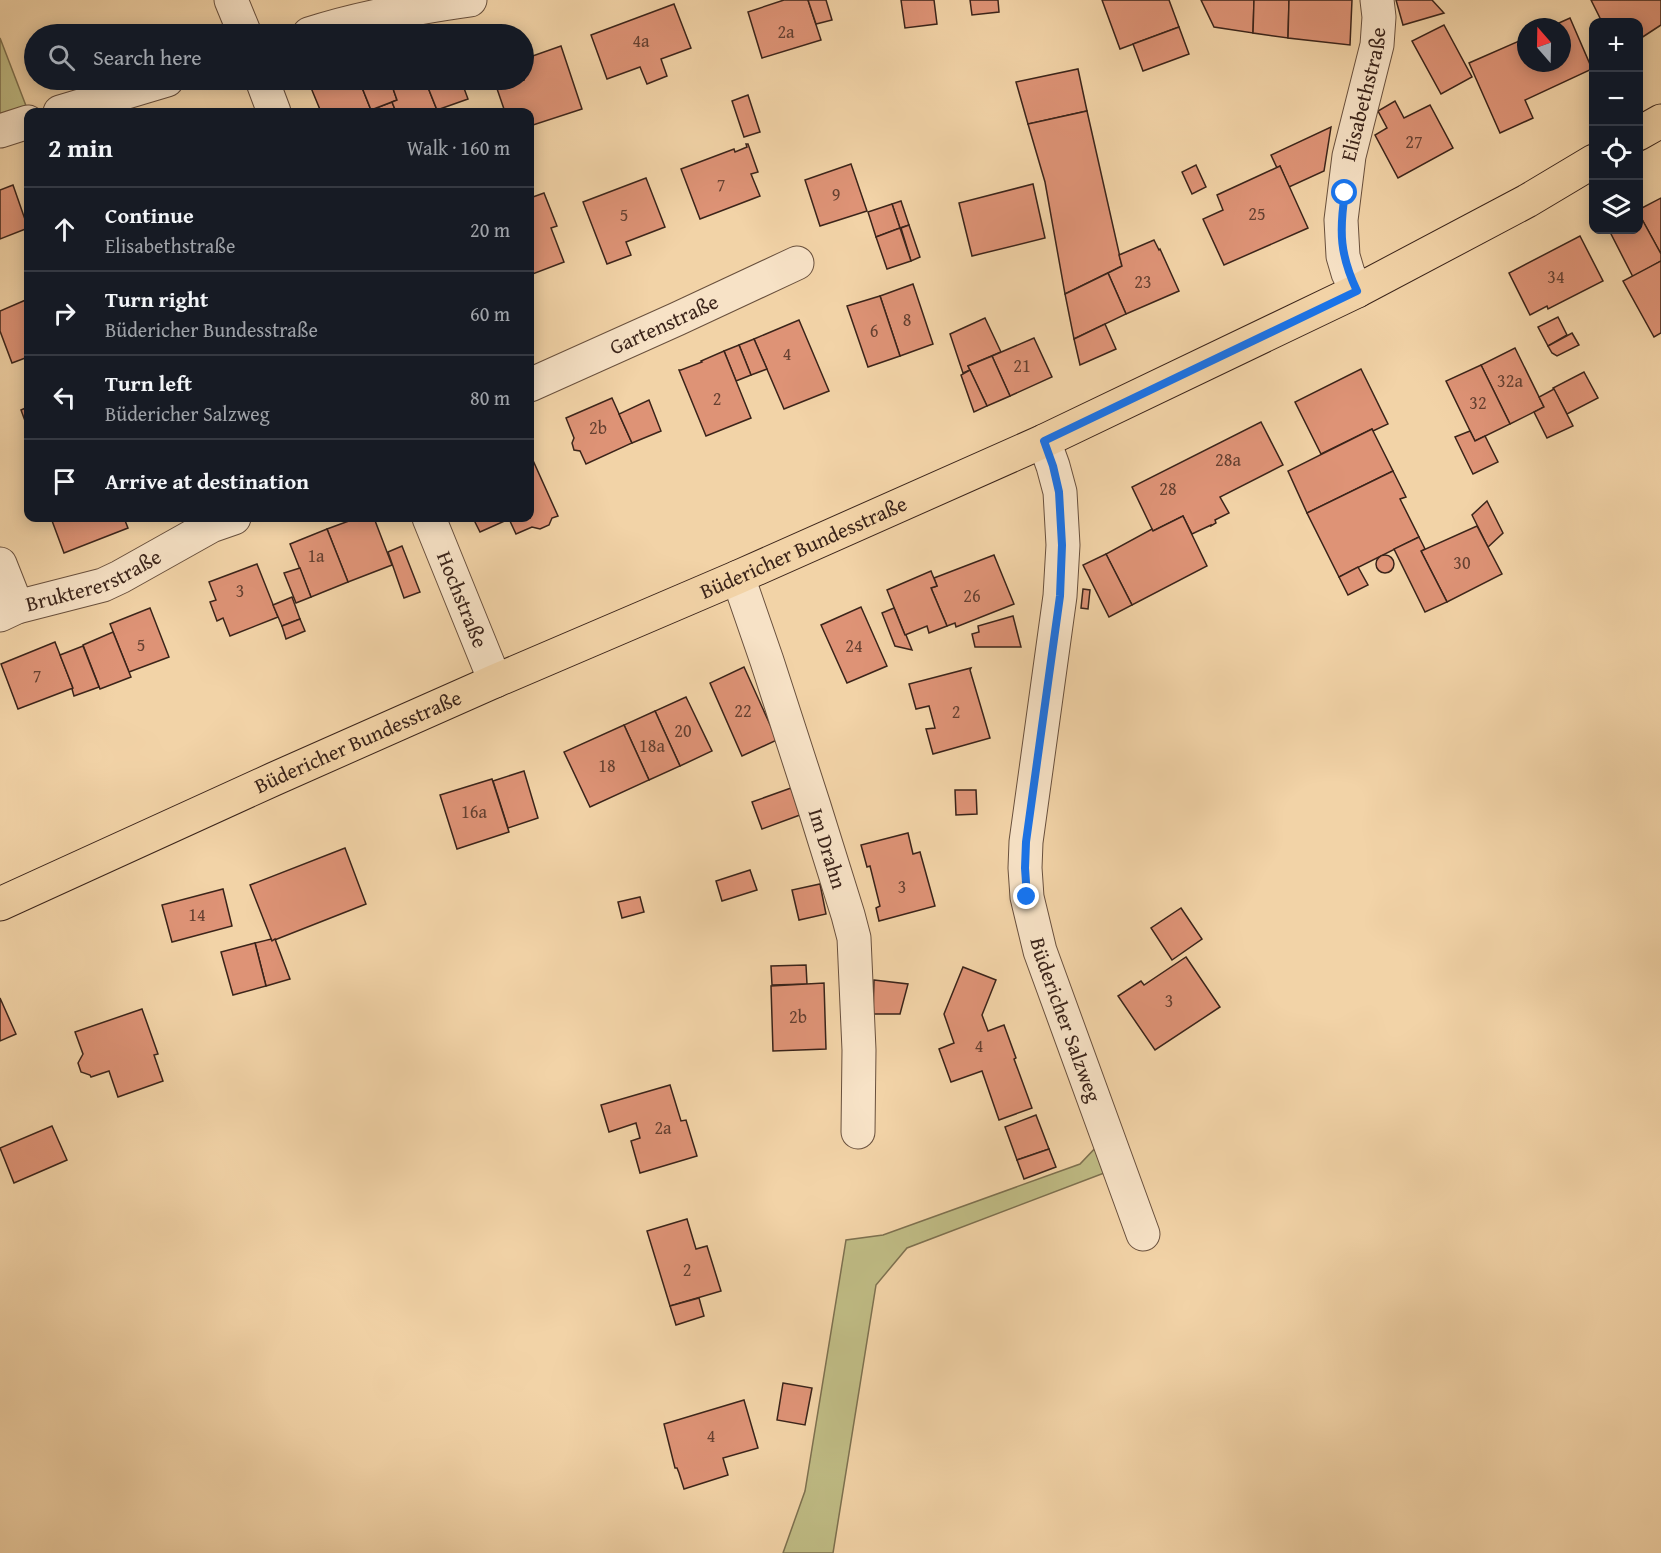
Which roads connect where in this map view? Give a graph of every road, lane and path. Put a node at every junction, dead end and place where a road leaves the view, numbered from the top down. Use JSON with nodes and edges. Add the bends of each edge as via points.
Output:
{"nodes":[{"id":1,"x":231,"y":0,"type":"edge"},
{"id":2,"x":470,"y":0,"type":"edge"},
{"id":3,"x":1377,"y":0,"type":"edge"},
{"id":4,"x":241,"y":24,"type":"edge"},
{"id":5,"x":348,"y":24,"type":"edge"},
{"id":6,"x":134,"y":90,"type":"edge"},
{"id":7,"x":266,"y":90,"type":"edge"},
{"id":8,"x":73,"y":108,"type":"edge"},
{"id":9,"x":272,"y":108,"type":"edge"},
{"id":10,"x":1661,"y":121,"type":"edge"},
{"id":11,"x":24,"y":123,"type":"edge"},
{"id":12,"x":0,"y":131,"type":"edge"},
{"id":13,"x":1643,"y":131,"type":"edge"},
{"id":14,"x":1589,"y":163,"type":"edge"},
{"id":15,"x":797,"y":263,"type":"dead end"},
{"id":16,"x":1357,"y":291,"type":"junction"},
{"id":17,"x":534,"y":383,"type":"edge"},
{"id":18,"x":1044,"y":441,"type":"junction"},
{"id":19,"x":222,"y":522,"type":"edge"},
{"id":20,"x":431,"y":522,"type":"edge"},
{"id":21,"x":0,"y":564,"type":"edge"},
{"id":22,"x":738,"y":577,"type":"junction"},
{"id":23,"x":9,"y":611,"type":"edge"},
{"id":24,"x":495,"y":681,"type":"junction"},
{"id":25,"x":0,"y":904,"type":"edge"},
{"id":26,"x":858,"y":1132,"type":"dead end"},
{"id":27,"x":1143,"y":1234,"type":"dead end"}],
"edges":[{"from":1,"to":4,"type":"street"},
{"from":2,"to":5,"type":"street"},
{"from":3,"to":16,"type":"street","name":"Elisabethstraße","via":[[1377,45],[1349,156],[1341,220],[1343,256]]},
{"from":6,"to":8,"type":"street"},
{"from":7,"to":9,"type":"street"},
{"from":10,"to":13,"type":"main road"},
{"from":11,"to":12,"type":"street"},
{"from":14,"to":16,"type":"main road","name":"Büdericher Bundesstraße","via":[[1527,201]]},
{"from":15,"to":17,"type":"street","name":"Gartenstraße"},
{"from":16,"to":18,"type":"main road","name":"Büdericher Bundesstraße"},
{"from":18,"to":22,"type":"main road","name":"Büdericher Bundesstraße"},
{"from":18,"to":27,"type":"street","name":"Büdericher Salzweg","via":[[1059,492],[1062,545],[1060,596],[1026,842],[1027,897],[1040,951]]},
{"from":19,"to":23,"type":"street","name":"Bruktererstraße","via":[[120,578]]},
{"from":20,"to":24,"type":"street","name":"Hochstraße"},
{"from":21,"to":23,"type":"street","name":"Bruktererstraße"},
{"from":22,"to":24,"type":"main road","name":"Büdericher Bundesstraße"},
{"from":22,"to":26,"type":"street","name":"Im Drahn","via":[[818,816],[854,938]]},
{"from":24,"to":25,"type":"main road","name":"Büdericher Bundesstraße"}]}
